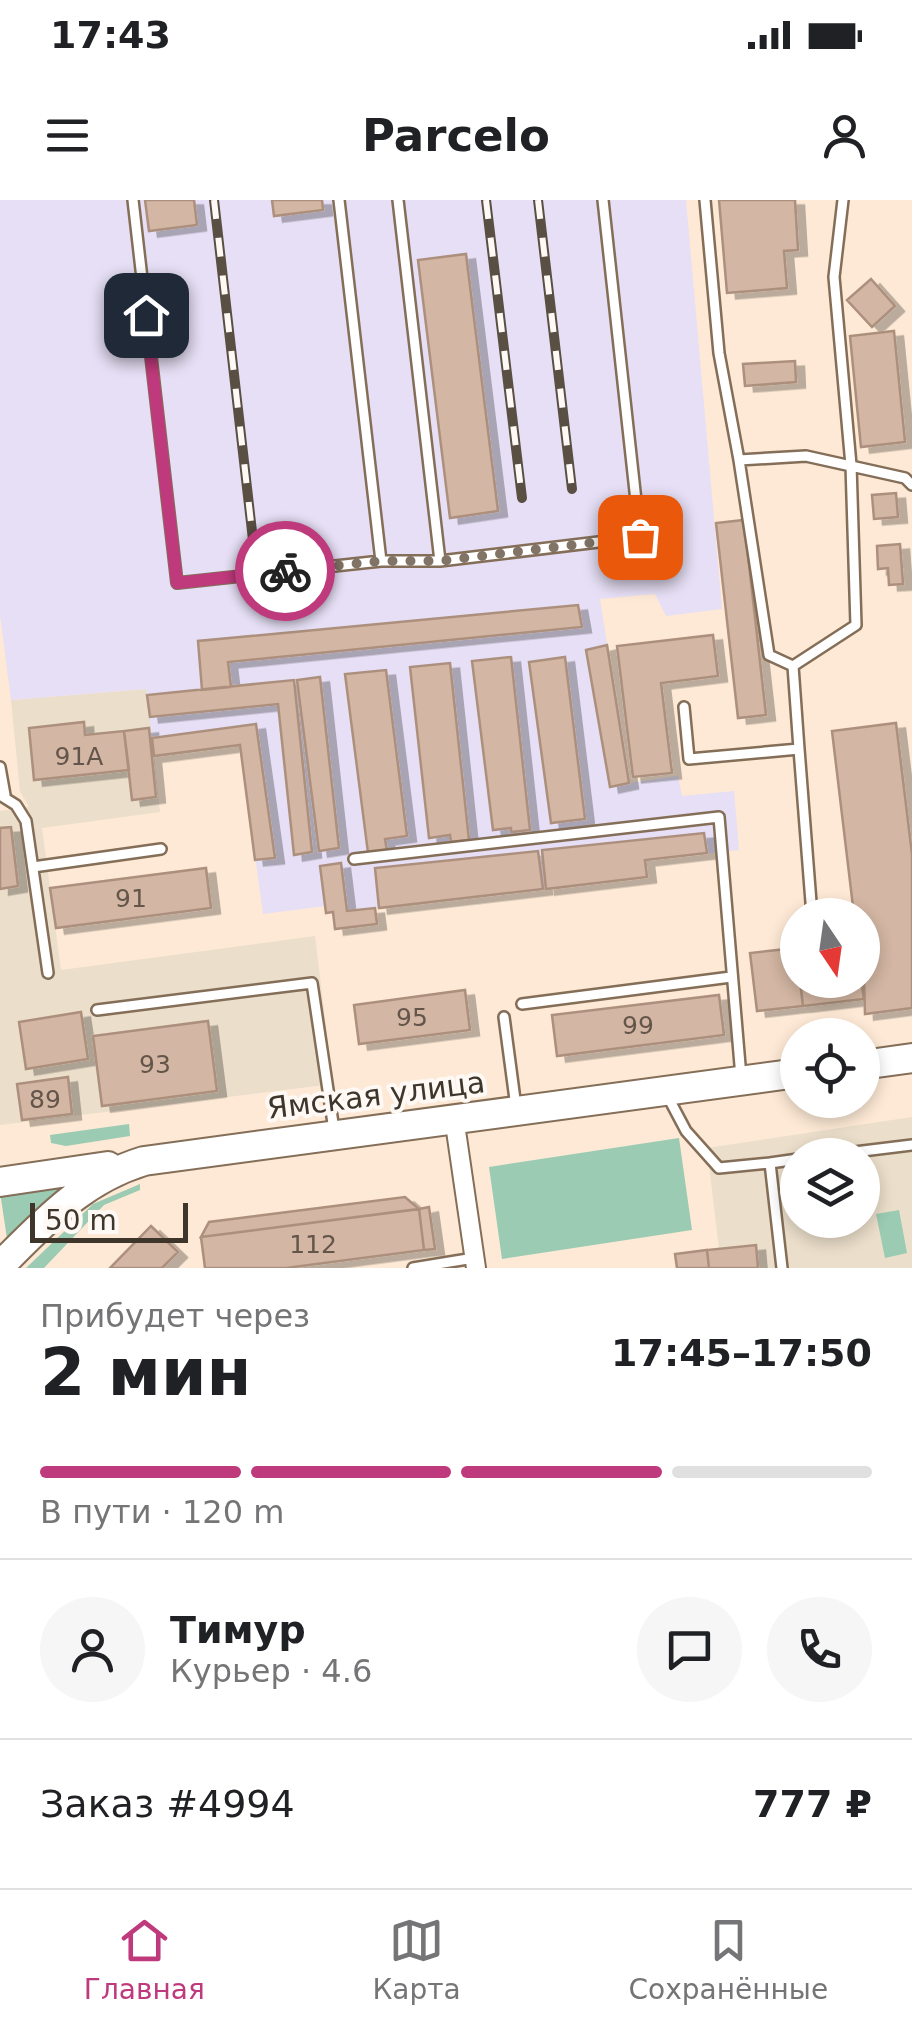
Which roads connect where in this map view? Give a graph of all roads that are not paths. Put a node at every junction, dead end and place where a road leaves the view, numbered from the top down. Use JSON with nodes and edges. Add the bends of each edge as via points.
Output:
{"nodes":[{"id":1,"x":133,"y":200,"type":"edge"},
{"id":2,"x":338,"y":200,"type":"edge"},
{"id":3,"x":398,"y":200,"type":"edge"},
{"id":4,"x":603,"y":200,"type":"edge"},
{"id":5,"x":705,"y":200,"type":"edge"},
{"id":6,"x":843,"y":200,"type":"edge"},
{"id":7,"x":739,"y":460,"type":"junction"},
{"id":8,"x":851,"y":465,"type":"junction"},
{"id":9,"x":912,"y":485,"type":"edge"},
{"id":10,"x":381,"y":561,"type":"junction"},
{"id":11,"x":440,"y":561,"type":"junction"},
{"id":12,"x":793,"y":666,"type":"junction"},
{"id":13,"x":684,"y":707,"type":"dead end"},
{"id":14,"x":799,"y":749,"type":"junction"},
{"id":15,"x":0,"y":767,"type":"edge"},
{"id":16,"x":2,"y":795,"type":"edge"},
{"id":17,"x":161,"y":849,"type":"dead end"},
{"id":18,"x":354,"y":859,"type":"dead end"},
{"id":19,"x":32,"y":868,"type":"junction"},
{"id":20,"x":811,"y":898,"type":"edge"},
{"id":21,"x":48,"y":973,"type":"dead end"},
{"id":22,"x":731,"y":977,"type":"junction"},
{"id":23,"x":522,"y":1004,"type":"dead end"},
{"id":24,"x":96,"y":1010,"type":"dead end"},
{"id":25,"x":504,"y":1017,"type":"dead end"},
{"id":26,"x":912,"y":1058,"type":"edge"},
{"id":27,"x":880,"y":1062,"type":"edge"},
{"id":28,"x":780,"y":1075,"type":"edge"},
{"id":29,"x":741,"y":1080,"type":"junction"},
{"id":30,"x":664,"y":1090,"type":"junction"},
{"id":31,"x":516,"y":1110,"type":"junction"},
{"id":32,"x":454,"y":1117,"type":"junction"},
{"id":33,"x":334,"y":1133,"type":"junction"},
{"id":34,"x":912,"y":1145,"type":"edge"},
{"id":35,"x":880,"y":1149,"type":"edge"},
{"id":36,"x":144,"y":1161,"type":"junction"},
{"id":37,"x":780,"y":1161,"type":"edge"},
{"id":38,"x":770,"y":1162,"type":"junction"},
{"id":39,"x":0,"y":1182,"type":"edge"},
{"id":40,"x":476,"y":1263,"type":"edge"},
{"id":41,"x":0,"y":1266,"type":"edge"},
{"id":42,"x":413,"y":1268,"type":"edge"},
{"id":43,"x":782,"y":1268,"type":"edge"}],
"edges":[{"from":1,"to":10,"type":"lane","via":[[177,583]]},
{"from":2,"to":10,"type":"lane"},
{"from":3,"to":11,"type":"lane"},
{"from":4,"to":11,"type":"lane","via":[[640,537]]},
{"from":5,"to":7,"type":"lane","via":[[719,353]]},
{"from":6,"to":8,"type":"lane","via":[[834,277]]},
{"from":7,"to":8,"type":"lane","via":[[806,456]]},
{"from":7,"to":12,"type":"lane","via":[[769,655]]},
{"from":8,"to":9,"type":"lane"},
{"from":8,"to":12,"type":"lane","via":[[856,625]]},
{"from":10,"to":11,"type":"lane"},
{"from":12,"to":14,"type":"lane"},
{"from":13,"to":14,"type":"lane","via":[[690,759]]},
{"from":14,"to":20,"type":"lane"},
{"from":15,"to":16,"type":"lane"},
{"from":16,"to":19,"type":"lane","via":[[26,821]]},
{"from":17,"to":19,"type":"lane"},
{"from":18,"to":22,"type":"lane","via":[[719,817]]},
{"from":19,"to":21,"type":"lane"},
{"from":22,"to":23,"type":"lane"},
{"from":22,"to":29,"type":"lane"},
{"from":24,"to":33,"type":"lane","via":[[312,983]]},
{"from":25,"to":31,"type":"lane"},
{"from":26,"to":27,"type":"main road"},
{"from":28,"to":29,"type":"main road","name":"Ямская улица"},
{"from":29,"to":30,"type":"main road","name":"Ямская улица"},
{"from":30,"to":31,"type":"main road","name":"Ямская улица"},
{"from":30,"to":38,"type":"lane","via":[[686,1131],[719,1168]]},
{"from":31,"to":32,"type":"main road","name":"Ямская улица"},
{"from":32,"to":33,"type":"main road","name":"Ямская улица"},
{"from":32,"to":40,"type":"street"},
{"from":33,"to":36,"type":"main road","name":"Ямская улица"},
{"from":34,"to":35,"type":"lane"},
{"from":36,"to":39,"type":"main road"},
{"from":36,"to":41,"type":"main road","name":"Ямская улица","via":[[94,1181],[61,1204]]},
{"from":37,"to":38,"type":"lane"},
{"from":38,"to":43,"type":"lane"},
{"from":40,"to":42,"type":"lane"}]}
